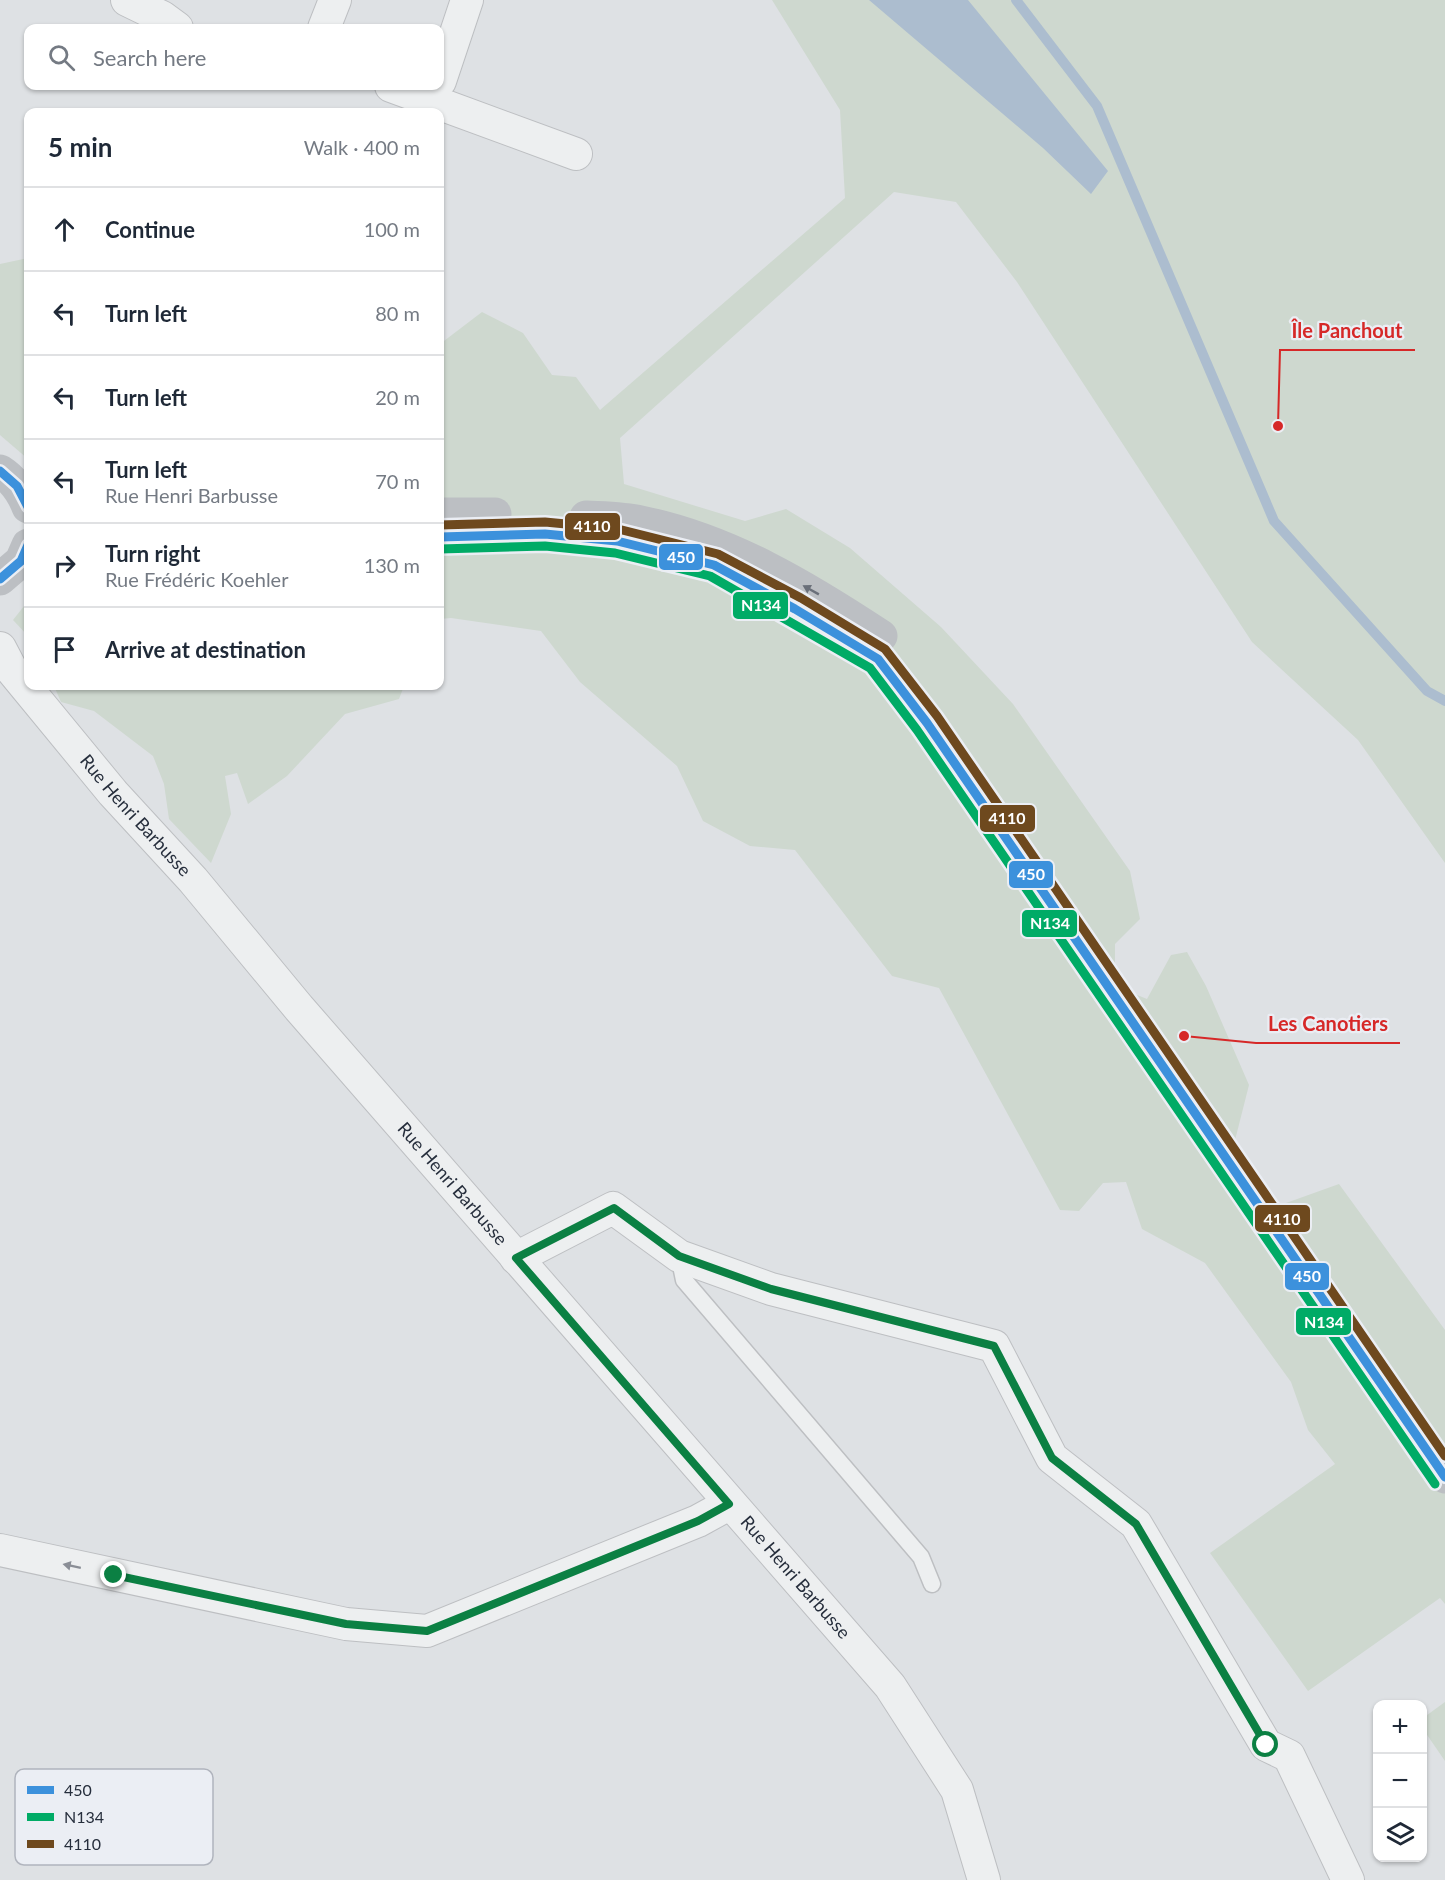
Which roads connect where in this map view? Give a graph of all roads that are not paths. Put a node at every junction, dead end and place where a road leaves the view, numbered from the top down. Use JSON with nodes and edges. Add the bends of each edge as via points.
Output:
{"nodes":[{"id":1,"x":127,"y":0,"type":"edge"},
{"id":2,"x":335,"y":0,"type":"edge"},
{"id":3,"x":467,"y":0,"type":"edge"},
{"id":4,"x":172,"y":24,"type":"edge"},
{"id":5,"x":326,"y":24,"type":"edge"},
{"id":6,"x":444,"y":68,"type":"edge"},
{"id":7,"x":439,"y":90,"type":"edge"},
{"id":8,"x":576,"y":154,"type":"dead end"},
{"id":9,"x":0,"y":471,"type":"edge"},
{"id":10,"x":24,"y":495,"type":"edge"},
{"id":11,"x":444,"y":514,"type":"edge"},
{"id":12,"x":444,"y":537,"type":"edge"},
{"id":13,"x":24,"y":554,"type":"edge"},
{"id":14,"x":0,"y":579,"type":"edge"},
{"id":15,"x":0,"y":648,"type":"edge"},
{"id":16,"x":24,"y":685,"type":"edge"},
{"id":17,"x":28,"y":690,"type":"edge"},
{"id":18,"x":679,"y":1256,"type":"junction"},
{"id":19,"x":516,"y":1258,"type":"junction"},
{"id":20,"x":1445,"y":1440,"type":"edge"},
{"id":21,"x":1445,"y":1477,"type":"edge"},
{"id":22,"x":729,"y":1504,"type":"junction"},
{"id":23,"x":0,"y":1550,"type":"edge"},
{"id":24,"x":932,"y":1584,"type":"dead end"},
{"id":25,"x":984,"y":1880,"type":"edge"},
{"id":26,"x":1348,"y":1880,"type":"edge"}],
"edges":[{"from":1,"to":4,"type":"street"},
{"from":2,"to":5,"type":"street"},
{"from":3,"to":6,"type":"street"},
{"from":7,"to":8,"type":"street"},
{"from":9,"to":10,"type":"street"},
{"from":20,"to":11,"type":"street","one_way":true,"via":[[1208,1105],[890,643],[815,592],[726,547],[640,522],[549,514]]},
{"from":12,"to":21,"type":"street","via":[[557,535],[617,541],[714,566],[878,659],[927,723]]},
{"from":13,"to":14,"type":"street"},
{"from":15,"to":16,"type":"street","name":"Rue Henri Barbusse"},
{"from":17,"to":19,"type":"street","name":"Rue Henri Barbusse"},
{"from":18,"to":19,"type":"street","via":[[614,1208]]},
{"from":18,"to":24,"type":"lane","via":[[684,1280],[921,1557]]},
{"from":18,"to":26,"type":"street","via":[[771,1289],[994,1346],[1052,1458],[1136,1524],[1266,1745],[1289,1756]]},
{"from":19,"to":22,"type":"street","name":"Rue Henri Barbusse"},
{"from":22,"to":23,"type":"street","one_way":true,"via":[[698,1521],[427,1631],[346,1624]]},
{"from":22,"to":25,"type":"street","name":"Rue Henri Barbusse","via":[[890,1686],[957,1790]]}]}
